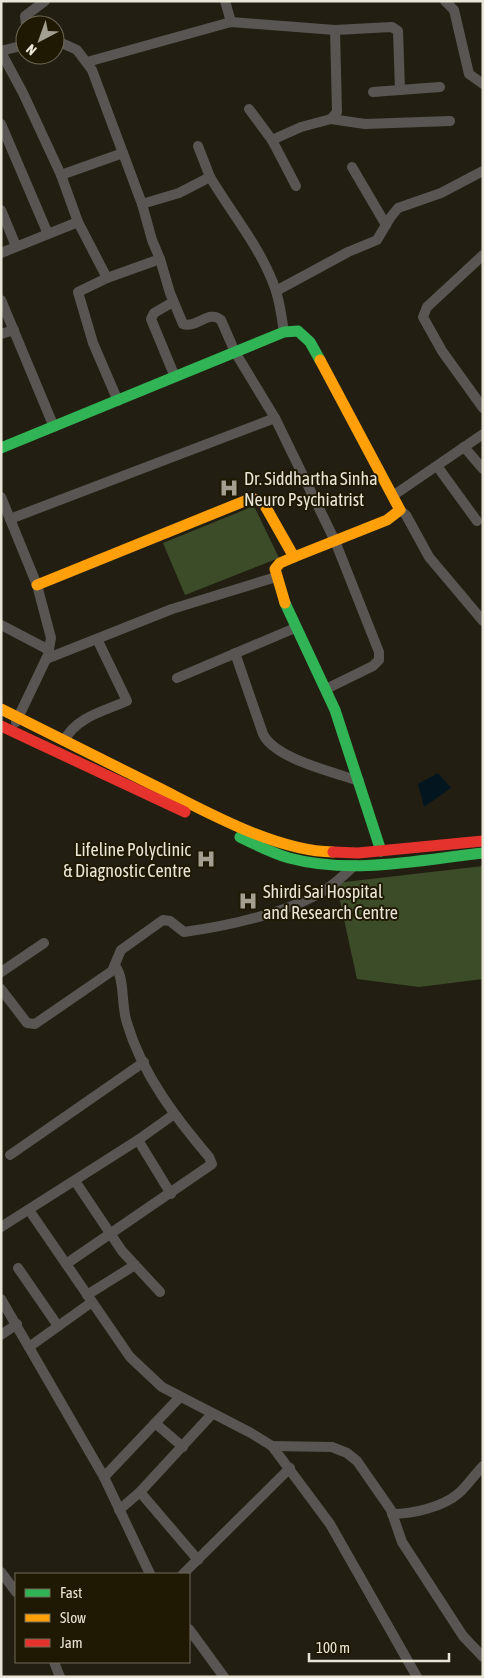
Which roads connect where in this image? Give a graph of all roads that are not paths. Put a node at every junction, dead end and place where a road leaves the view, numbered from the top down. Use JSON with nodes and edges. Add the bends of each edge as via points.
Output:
{"nodes":[{"id":1,"x":44,"y":1,"type":"edge"},
{"id":2,"x":225,"y":1,"type":"edge"},
{"id":3,"x":445,"y":1,"type":"edge"},
{"id":4,"x":26,"y":15,"type":"edge"},
{"id":5,"x":231,"y":22,"type":"junction"},
{"id":6,"x":335,"y":30,"type":"junction"},
{"id":7,"x":65,"y":45,"type":"edge"},
{"id":8,"x":15,"y":48,"type":"edge"},
{"id":9,"x":1,"y":52,"type":"edge"},
{"id":10,"x":87,"y":62,"type":"junction"},
{"id":11,"x":483,"y":84,"type":"edge"},
{"id":12,"x":440,"y":87,"type":"dead end"},
{"id":13,"x":400,"y":90,"type":"junction"},
{"id":14,"x":373,"y":92,"type":"dead end"},
{"id":15,"x":249,"y":110,"type":"dead end"},
{"id":16,"x":331,"y":119,"type":"junction"},
{"id":17,"x":450,"y":121,"type":"dead end"},
{"id":18,"x":1,"y":124,"type":"edge"},
{"id":19,"x":272,"y":140,"type":"junction"},
{"id":20,"x":198,"y":146,"type":"dead end"},
{"id":21,"x":123,"y":153,"type":"junction"},
{"id":22,"x":352,"y":167,"type":"dead end"},
{"id":23,"x":483,"y":172,"type":"edge"},
{"id":24,"x":61,"y":174,"type":"junction"},
{"id":25,"x":210,"y":177,"type":"junction"},
{"id":26,"x":296,"y":186,"type":"dead end"},
{"id":27,"x":142,"y":204,"type":"junction"},
{"id":28,"x":1,"y":210,"type":"edge"},
{"id":29,"x":78,"y":222,"type":"junction"},
{"id":30,"x":386,"y":225,"type":"junction"},
{"id":31,"x":48,"y":234,"type":"junction"},
{"id":32,"x":16,"y":246,"type":"junction"},
{"id":33,"x":1,"y":253,"type":"edge"},
{"id":34,"x":483,"y":255,"type":"edge"},
{"id":35,"x":160,"y":259,"type":"junction"},
{"id":36,"x":107,"y":278,"type":"junction"},
{"id":37,"x":276,"y":291,"type":"junction"},
{"id":38,"x":1,"y":300,"type":"edge"},
{"id":39,"x":173,"y":302,"type":"junction"},
{"id":40,"x":14,"y":330,"type":"junction"},
{"id":41,"x":284,"y":332,"type":"junction"},
{"id":42,"x":1,"y":334,"type":"edge"},
{"id":43,"x":235,"y":352,"type":"junction"},
{"id":44,"x":175,"y":377,"type":"junction"},
{"id":45,"x":118,"y":401,"type":"junction"},
{"id":46,"x":483,"y":408,"type":"edge"},
{"id":47,"x":275,"y":418,"type":"junction"},
{"id":48,"x":54,"y":428,"type":"junction"},
{"id":49,"x":483,"y":434,"type":"edge"},
{"id":50,"x":464,"y":447,"type":"junction"},
{"id":51,"x":1,"y":448,"type":"edge"},
{"id":52,"x":437,"y":466,"type":"junction"},
{"id":53,"x":483,"y":469,"type":"edge"},
{"id":54,"x":394,"y":496,"type":"junction"},
{"id":55,"x":1,"y":498,"type":"edge"},
{"id":56,"x":400,"y":510,"type":"junction"},
{"id":57,"x":10,"y":519,"type":"junction"},
{"id":58,"x":477,"y":521,"type":"dead end"},
{"id":59,"x":335,"y":542,"type":"junction"},
{"id":60,"x":294,"y":556,"type":"junction"},
{"id":61,"x":276,"y":577,"type":"junction"},
{"id":62,"x":37,"y":585,"type":"junction"},
{"id":63,"x":483,"y":620,"type":"edge"},
{"id":64,"x":1,"y":625,"type":"edge"},
{"id":65,"x":295,"y":628,"type":"junction"},
{"id":66,"x":97,"y":639,"type":"junction"},
{"id":67,"x":235,"y":653,"type":"junction"},
{"id":68,"x":47,"y":655,"type":"junction"},
{"id":69,"x":177,"y":678,"type":"dead end"},
{"id":70,"x":326,"y":689,"type":"junction"},
{"id":71,"x":1,"y":709,"type":"edge"},
{"id":72,"x":19,"y":718,"type":"junction"},
{"id":73,"x":6,"y":728,"type":"edge"},
{"id":74,"x":64,"y":741,"type":"junction"},
{"id":75,"x":78,"y":748,"type":"junction"},
{"id":76,"x":70,"y":759,"type":"junction"},
{"id":77,"x":359,"y":782,"type":"junction"},
{"id":78,"x":483,"y":841,"type":"edge"},
{"id":79,"x":381,"y":851,"type":"junction"},
{"id":80,"x":483,"y":853,"type":"edge"},
{"id":81,"x":356,"y":864,"type":"junction"},
{"id":82,"x":44,"y":943,"type":"dead end"},
{"id":83,"x":116,"y":967,"type":"junction"},
{"id":84,"x":1,"y":972,"type":"edge"},
{"id":85,"x":1,"y":989,"type":"edge"},
{"id":86,"x":144,"y":1062,"type":"junction"},
{"id":87,"x":174,"y":1115,"type":"junction"},
{"id":88,"x":138,"y":1140,"type":"junction"},
{"id":89,"x":10,"y":1155,"type":"dead end"},
{"id":90,"x":75,"y":1181,"type":"junction"},
{"id":91,"x":171,"y":1194,"type":"junction"},
{"id":92,"x":29,"y":1210,"type":"junction"},
{"id":93,"x":1,"y":1227,"type":"edge"},
{"id":94,"x":110,"y":1234,"type":"junction"},
{"id":95,"x":66,"y":1264,"type":"junction"},
{"id":96,"x":134,"y":1265,"type":"junction"},
{"id":97,"x":18,"y":1268,"type":"dead end"},
{"id":98,"x":160,"y":1292,"type":"dead end"},
{"id":99,"x":1,"y":1299,"type":"edge"},
{"id":100,"x":89,"y":1299,"type":"junction"},
{"id":101,"x":17,"y":1324,"type":"junction"},
{"id":102,"x":58,"y":1326,"type":"junction"},
{"id":103,"x":1,"y":1335,"type":"edge"},
{"id":104,"x":29,"y":1347,"type":"junction"},
{"id":105,"x":179,"y":1398,"type":"junction"},
{"id":106,"x":212,"y":1414,"type":"junction"},
{"id":107,"x":155,"y":1423,"type":"junction"},
{"id":108,"x":272,"y":1446,"type":"junction"},
{"id":109,"x":183,"y":1447,"type":"junction"},
{"id":110,"x":483,"y":1466,"type":"edge"},
{"id":111,"x":290,"y":1468,"type":"junction"},
{"id":112,"x":104,"y":1476,"type":"junction"},
{"id":113,"x":140,"y":1492,"type":"junction"},
{"id":114,"x":119,"y":1510,"type":"junction"},
{"id":115,"x":392,"y":1514,"type":"junction"},
{"id":116,"x":198,"y":1560,"type":"junction"},
{"id":117,"x":1,"y":1572,"type":"edge"},
{"id":118,"x":150,"y":1573,"type":"edge"},
{"id":119,"x":184,"y":1573,"type":"edge"},
{"id":120,"x":15,"y":1591,"type":"edge"},
{"id":121,"x":190,"y":1630,"type":"edge"},
{"id":122,"x":483,"y":1657,"type":"edge"},
{"id":123,"x":54,"y":1663,"type":"edge"},
{"id":124,"x":60,"y":1677,"type":"edge"},
{"id":125,"x":224,"y":1677,"type":"edge"},
{"id":126,"x":417,"y":1677,"type":"edge"}],
"edges":[{"from":1,"to":4,"type":"street"},
{"from":2,"to":5,"type":"street"},
{"from":3,"to":11,"type":"street","via":[[454,10],[469,74]]},
{"from":5,"to":6,"type":"street"},
{"from":5,"to":10,"type":"street"},
{"from":6,"to":13,"type":"street","via":[[392,27],[397,30]]},
{"from":6,"to":16,"type":"street","via":[[338,109]]},
{"from":7,"to":10,"type":"street","via":[[77,50]]},
{"from":8,"to":9,"type":"street"},
{"from":9,"to":24,"type":"street"},
{"from":10,"to":21,"type":"street"},
{"from":12,"to":13,"type":"street"},
{"from":13,"to":14,"type":"street"},
{"from":15,"to":19,"type":"street"},
{"from":16,"to":17,"type":"street","via":[[365,124]]},
{"from":16,"to":19,"type":"street","via":[[301,127]]},
{"from":18,"to":31,"type":"street"},
{"from":19,"to":26,"type":"street"},
{"from":20,"to":25,"type":"street"},
{"from":21,"to":24,"type":"street"},
{"from":21,"to":27,"type":"street"},
{"from":22,"to":30,"type":"street"},
{"from":23,"to":30,"type":"street","via":[[441,193],[398,208]]},
{"from":24,"to":29,"type":"street"},
{"from":25,"to":27,"type":"street","via":[[178,193]]},
{"from":25,"to":37,"type":"street","via":[[259,252]]},
{"from":27,"to":35,"type":"street"},
{"from":28,"to":32,"type":"street"},
{"from":29,"to":31,"type":"street"},
{"from":29,"to":36,"type":"street"},
{"from":30,"to":37,"type":"street","via":[[377,240]]},
{"from":31,"to":32,"type":"street"},
{"from":32,"to":33,"type":"street"},
{"from":34,"to":46,"type":"street","via":[[427,306],[423,317],[437,344]]},
{"from":35,"to":36,"type":"street"},
{"from":35,"to":39,"type":"street"},
{"from":36,"to":45,"type":"street","via":[[78,292],[93,343]]},
{"from":37,"to":41,"type":"street"},
{"from":38,"to":40,"type":"street"},
{"from":39,"to":43,"type":"street","via":[[184,325],[211,316],[219,318]]},
{"from":39,"to":44,"type":"street","via":[[150,319]]},
{"from":40,"to":42,"type":"street"},
{"from":40,"to":48,"type":"street"},
{"from":41,"to":43,"type":"street"},
{"from":41,"to":54,"type":"street","via":[[298,331],[307,337]]},
{"from":43,"to":44,"type":"street"},
{"from":43,"to":47,"type":"street"},
{"from":44,"to":45,"type":"street"},
{"from":45,"to":48,"type":"street"},
{"from":47,"to":57,"type":"street"},
{"from":47,"to":59,"type":"street"},
{"from":48,"to":51,"type":"street"},
{"from":49,"to":50,"type":"street"},
{"from":50,"to":52,"type":"street"},
{"from":50,"to":53,"type":"street"},
{"from":52,"to":54,"type":"street"},
{"from":52,"to":58,"type":"street"},
{"from":54,"to":56,"type":"street"},
{"from":55,"to":57,"type":"street"},
{"from":56,"to":59,"type":"street","via":[[387,520]]},
{"from":56,"to":63,"type":"street","via":[[437,567]]},
{"from":57,"to":62,"type":"street"},
{"from":59,"to":60,"type":"street"},
{"from":59,"to":70,"type":"street","via":[[380,657],[373,666]]},
{"from":60,"to":61,"type":"street","via":[[277,566]]},
{"from":60,"to":62,"type":"street","via":[[264,504],[252,498]]},
{"from":61,"to":65,"type":"street"},
{"from":61,"to":66,"type":"street","via":[[172,610]]},
{"from":62,"to":68,"type":"street","via":[[51,630]]},
{"from":64,"to":68,"type":"street"},
{"from":65,"to":67,"type":"street"},
{"from":65,"to":70,"type":"street"},
{"from":66,"to":68,"type":"street"},
{"from":66,"to":74,"type":"street","via":[[126,701],[78,722]]},
{"from":67,"to":69,"type":"street"},
{"from":67,"to":77,"type":"street","via":[[269,744],[288,755]]},
{"from":68,"to":72,"type":"street"},
{"from":70,"to":77,"type":"street"},
{"from":71,"to":72,"type":"street"},
{"from":72,"to":73,"type":"street"},
{"from":72,"to":74,"type":"street"},
{"from":73,"to":76,"type":"street"},
{"from":74,"to":75,"type":"street"},
{"from":75,"to":76,"type":"street"},
{"from":75,"to":79,"type":"street","via":[[211,814],[291,847],[314,852]]},
{"from":76,"to":81,"type":"street","via":[[279,854],[320,864]]},
{"from":77,"to":79,"type":"street"},
{"from":78,"to":79,"type":"street"},
{"from":80,"to":81,"type":"street"},
{"from":81,"to":83,"type":"street","via":[[326,890],[266,913],[184,932],[164,920],[121,950]]},
{"from":82,"to":84,"type":"street"},
{"from":83,"to":85,"type":"street","via":[[35,1024],[27,1023]]},
{"from":83,"to":86,"type":"street","via":[[121,977],[127,1023]]},
{"from":86,"to":87,"type":"street"},
{"from":86,"to":89,"type":"street"},
{"from":87,"to":88,"type":"street"},
{"from":87,"to":91,"type":"street","via":[[212,1162],[210,1167]]},
{"from":88,"to":90,"type":"street"},
{"from":88,"to":91,"type":"street"},
{"from":90,"to":92,"type":"street"},
{"from":90,"to":94,"type":"street"},
{"from":91,"to":94,"type":"street"},
{"from":92,"to":93,"type":"street"},
{"from":92,"to":95,"type":"street"},
{"from":94,"to":95,"type":"street"},
{"from":94,"to":96,"type":"street"},
{"from":95,"to":100,"type":"street"},
{"from":96,"to":98,"type":"street"},
{"from":96,"to":100,"type":"street"},
{"from":97,"to":102,"type":"street"},
{"from":99,"to":101,"type":"street"},
{"from":100,"to":102,"type":"street"},
{"from":100,"to":105,"type":"street","via":[[135,1362],[154,1381]]},
{"from":101,"to":103,"type":"street"},
{"from":101,"to":104,"type":"street"},
{"from":102,"to":104,"type":"street"},
{"from":104,"to":112,"type":"street"},
{"from":105,"to":106,"type":"street"},
{"from":105,"to":107,"type":"street"},
{"from":106,"to":108,"type":"street"},
{"from":106,"to":109,"type":"street"},
{"from":107,"to":109,"type":"street"},
{"from":107,"to":112,"type":"street"},
{"from":108,"to":111,"type":"street"},
{"from":108,"to":115,"type":"street","via":[[324,1446],[347,1453],[372,1479]]},
{"from":109,"to":113,"type":"street"},
{"from":110,"to":115,"type":"street","via":[[459,1494],[409,1514]]},
{"from":111,"to":116,"type":"street"},
{"from":111,"to":126,"type":"street","via":[[346,1549]]},
{"from":112,"to":114,"type":"street"},
{"from":113,"to":114,"type":"street"},
{"from":113,"to":116,"type":"street"},
{"from":114,"to":118,"type":"street"},
{"from":115,"to":122,"type":"street","via":[[402,1542],[463,1636]]},
{"from":116,"to":119,"type":"street"},
{"from":117,"to":120,"type":"street"},
{"from":121,"to":125,"type":"street"},
{"from":123,"to":124,"type":"street"}]}
